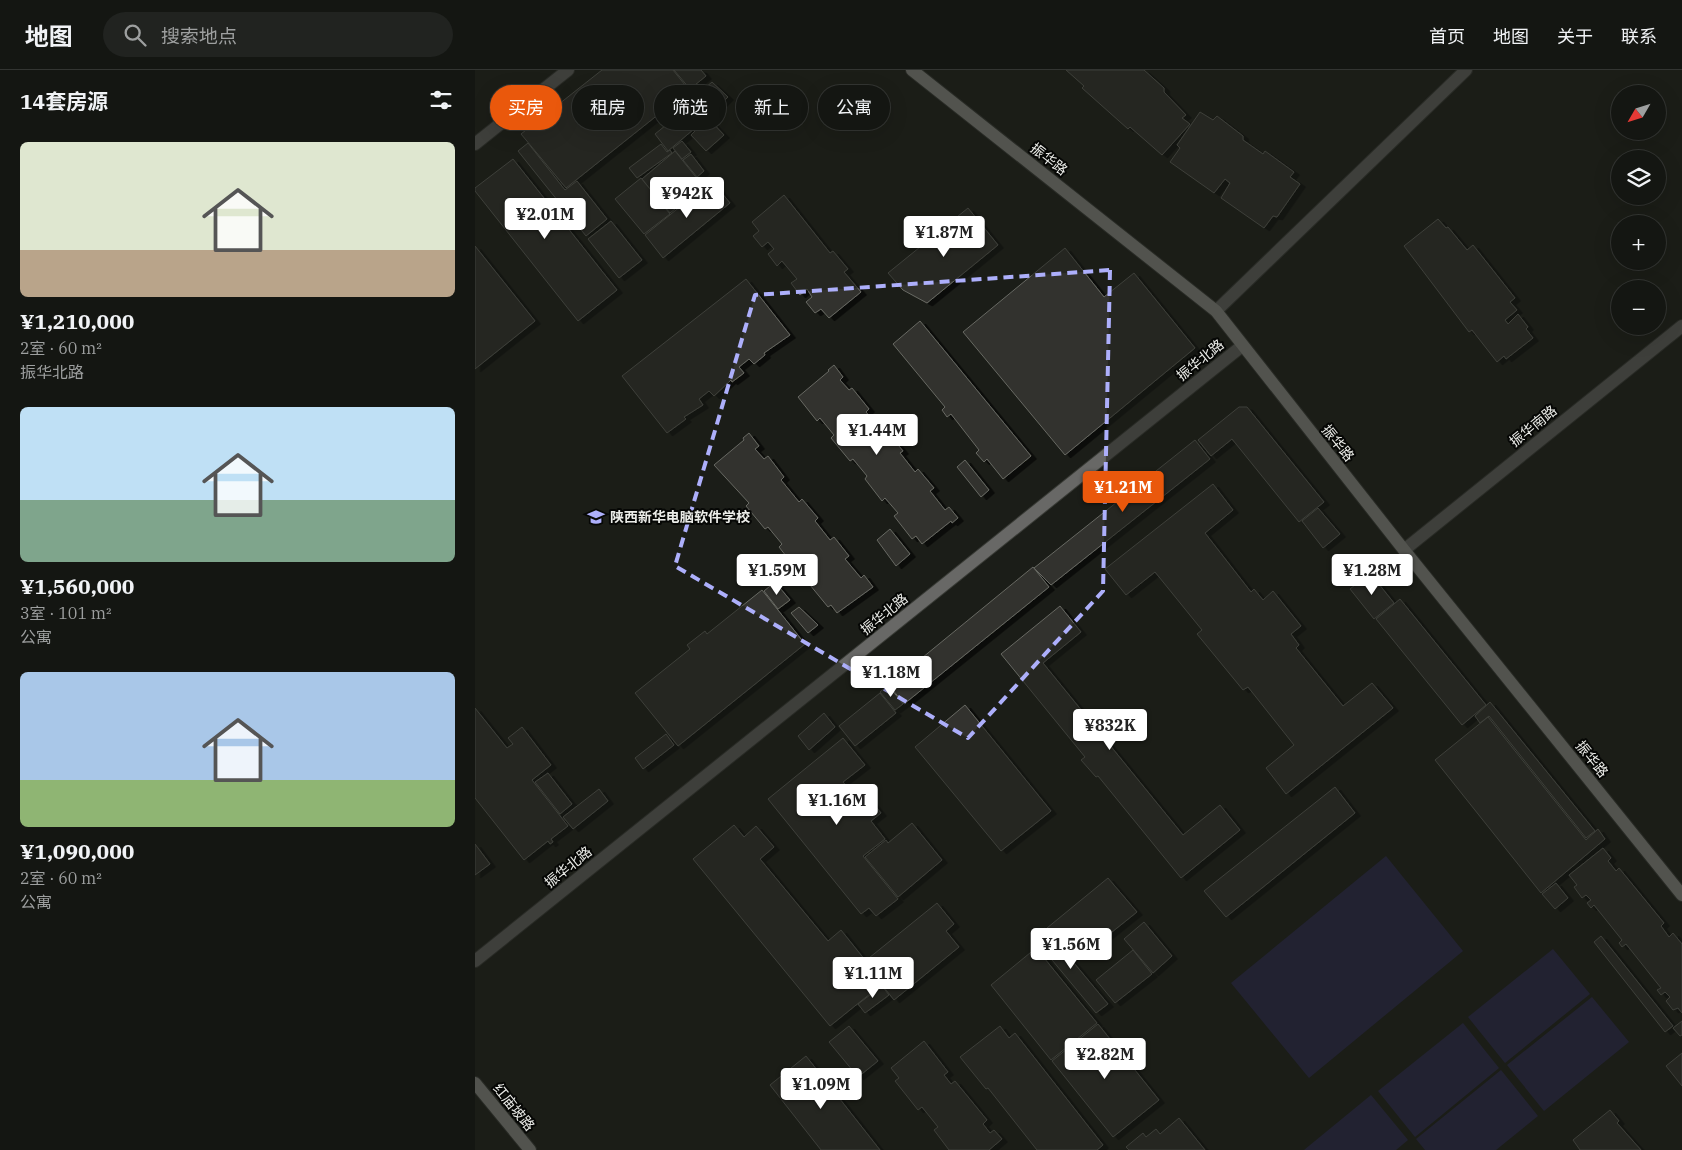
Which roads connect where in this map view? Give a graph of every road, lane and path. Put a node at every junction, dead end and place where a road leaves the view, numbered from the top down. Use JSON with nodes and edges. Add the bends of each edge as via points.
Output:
{"nodes":[{"id":1,"x":567,"y":70,"type":"edge"},
{"id":2,"x":912,"y":70,"type":"edge"},
{"id":3,"x":1465,"y":70,"type":"edge"},
{"id":4,"x":475,"y":144,"type":"edge"},
{"id":5,"x":1216,"y":311,"type":"junction"},
{"id":6,"x":1682,"y":326,"type":"edge"},
{"id":7,"x":1241,"y":346,"type":"junction"},
{"id":8,"x":1404,"y":550,"type":"junction"},
{"id":9,"x":1682,"y":894,"type":"edge"},
{"id":10,"x":475,"y":961,"type":"edge"},
{"id":11,"x":475,"y":1083,"type":"edge"},
{"id":12,"x":530,"y":1150,"type":"edge"}],
"edges":[{"from":1,"to":4,"type":"street"},
{"from":2,"to":5,"type":"street","name":"振华路"},
{"from":3,"to":5,"type":"street"},
{"from":5,"to":7,"type":"street","name":"振华路"},
{"from":6,"to":8,"type":"street","name":"振华南路"},
{"from":7,"to":8,"type":"street","name":"振华路"},
{"from":7,"to":10,"type":"street","name":"振华北路"},
{"from":8,"to":9,"type":"street","name":"振华路"},
{"from":11,"to":12,"type":"street","name":"红庙坡路"}]}
